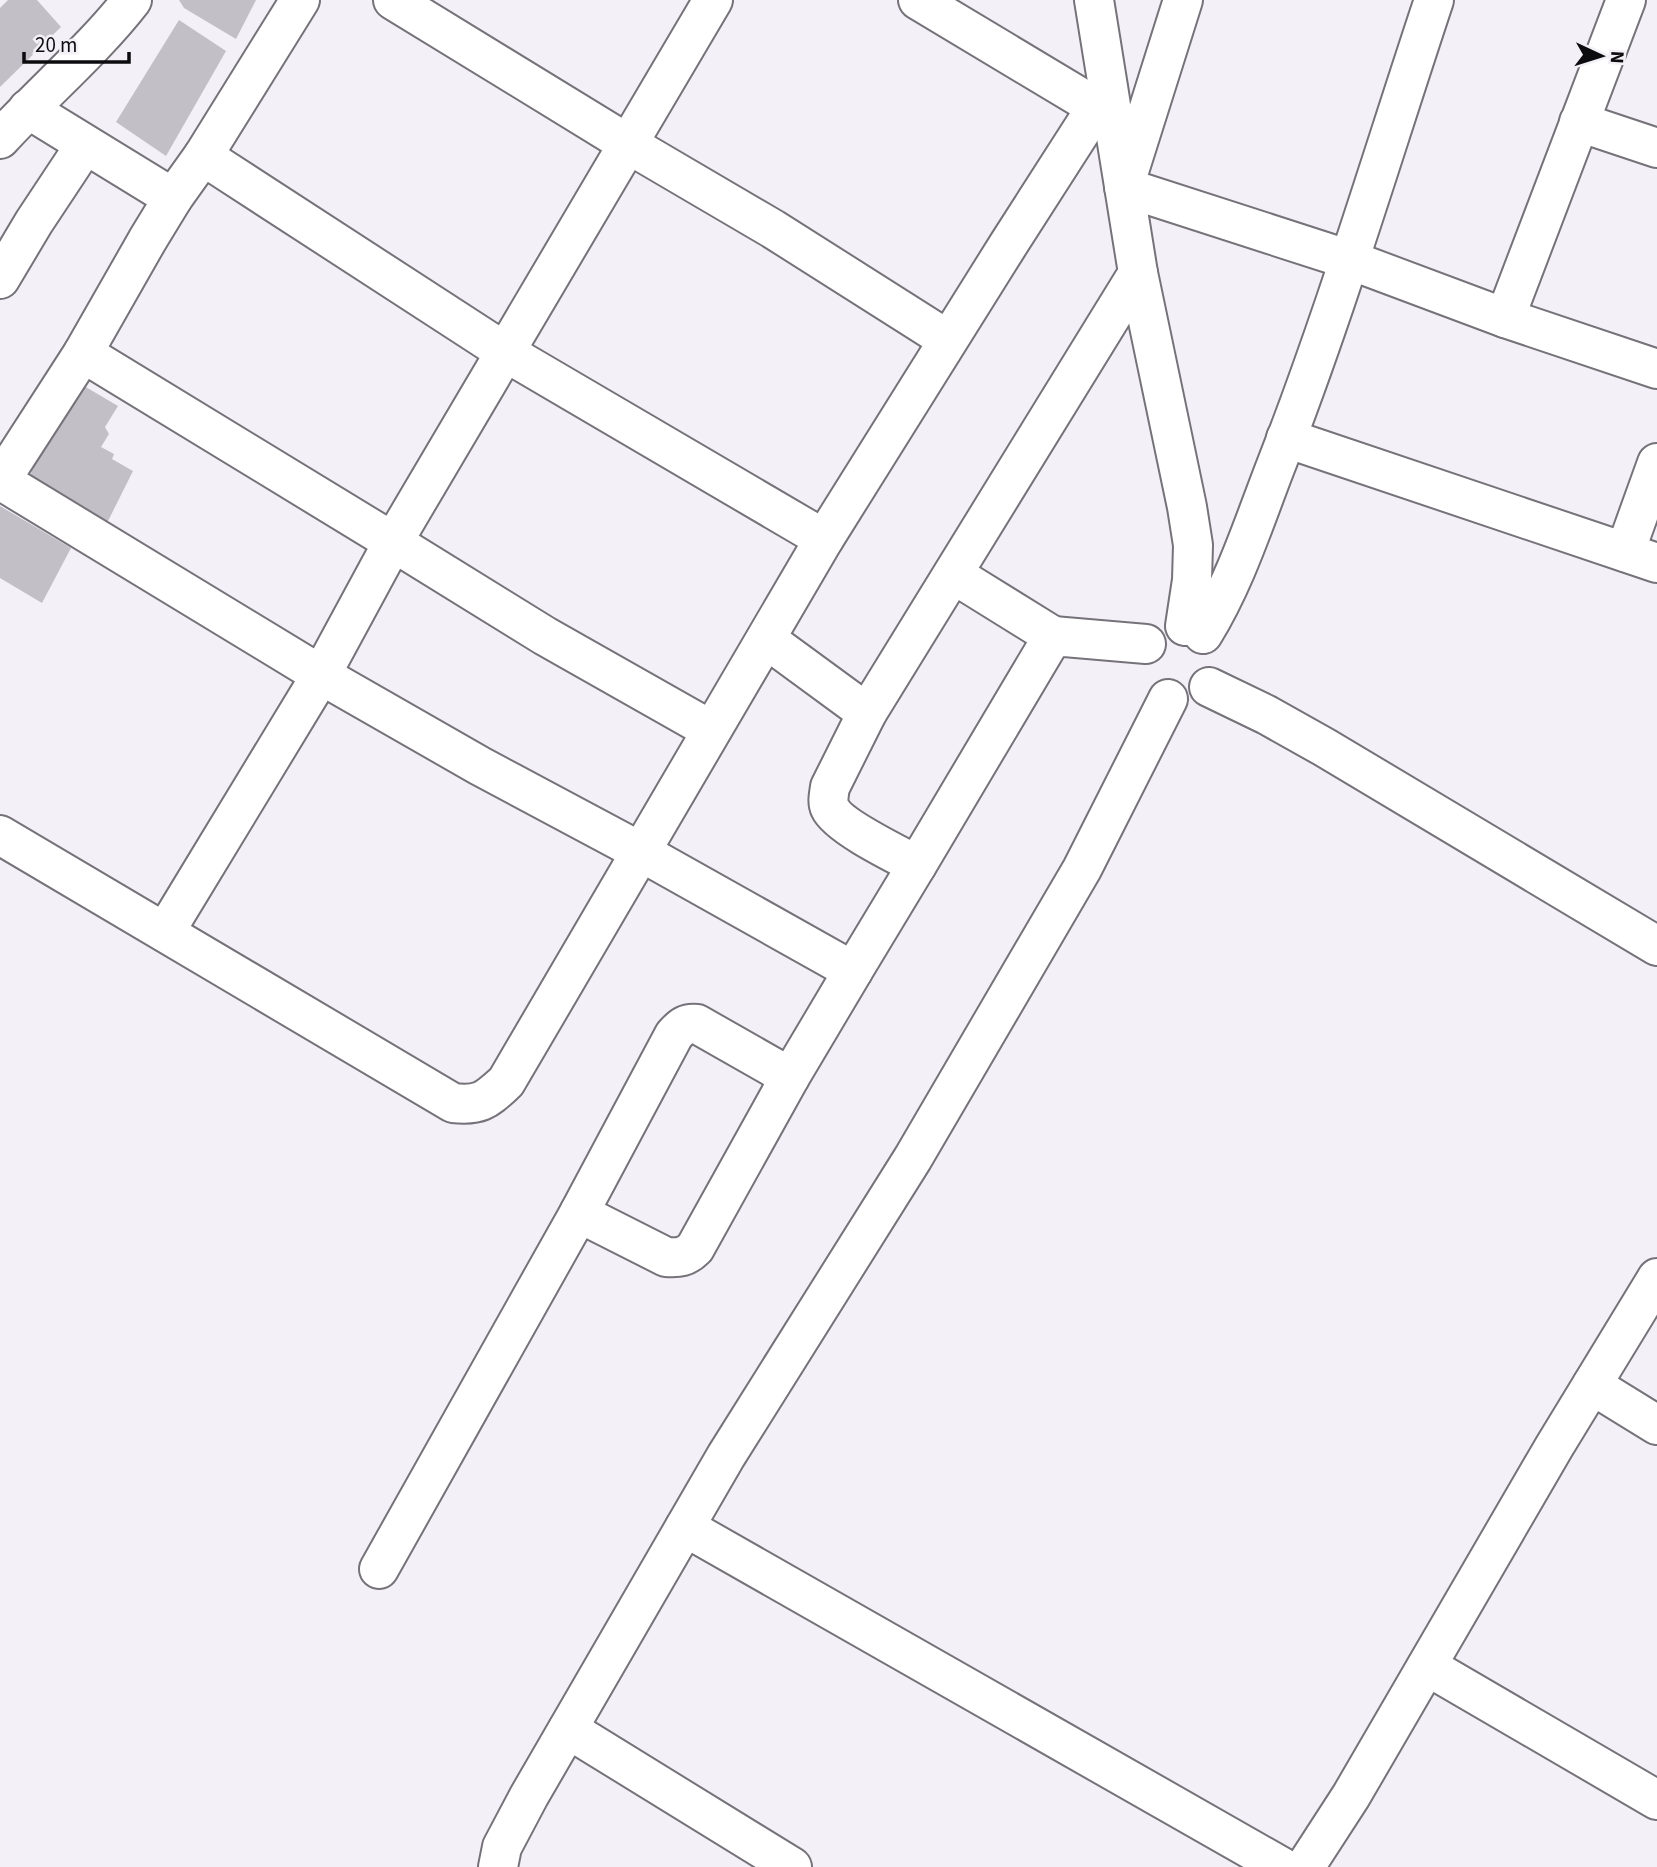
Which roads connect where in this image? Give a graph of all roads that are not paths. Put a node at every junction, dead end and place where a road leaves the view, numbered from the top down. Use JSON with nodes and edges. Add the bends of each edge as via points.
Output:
{"nodes":[{"id":1,"x":132,"y":0,"type":"edge"},
{"id":2,"x":300,"y":0,"type":"edge"},
{"id":3,"x":393,"y":0,"type":"edge"},
{"id":4,"x":713,"y":0,"type":"edge"},
{"id":5,"x":918,"y":0,"type":"edge"},
{"id":6,"x":1094,"y":0,"type":"edge"},
{"id":7,"x":1183,"y":0,"type":"edge"},
{"id":8,"x":1434,"y":0,"type":"edge"},
{"id":9,"x":1626,"y":0,"type":"edge"},
{"id":10,"x":1103,"y":99,"type":"junction"},
{"id":11,"x":28,"y":109,"type":"junction"},
{"id":12,"x":1579,"y":122,"type":"junction"},
{"id":13,"x":0,"y":139,"type":"edge"},
{"id":14,"x":628,"y":144,"type":"junction"},
{"id":15,"x":85,"y":145,"type":"junction"},
{"id":16,"x":1657,"y":148,"type":"edge"},
{"id":17,"x":203,"y":156,"type":"junction"},
{"id":18,"x":1124,"y":187,"type":"junction"},
{"id":19,"x":173,"y":198,"type":"junction"},
{"id":20,"x":1350,"y":260,"type":"junction"},
{"id":21,"x":1138,"y":273,"type":"junction"},
{"id":22,"x":0,"y":279,"type":"edge"},
{"id":23,"x":1505,"y":318,"type":"junction"},
{"id":24,"x":948,"y":340,"type":"junction"},
{"id":25,"x":505,"y":352,"type":"junction"},
{"id":26,"x":83,"y":354,"type":"junction"},
{"id":27,"x":1657,"y":369,"type":"edge"},
{"id":28,"x":1286,"y":438,"type":"junction"},
{"id":29,"x":1657,"y":463,"type":"edge"},
{"id":30,"x":0,"y":480,"type":"edge"},
{"id":31,"x":824,"y":539,"type":"junction"},
{"id":32,"x":393,"y":542,"type":"junction"},
{"id":33,"x":1641,"y":557,"type":"edge"},
{"id":34,"x":953,"y":574,"type":"junction"},
{"id":35,"x":1194,"y":630,"type":"junction"},
{"id":36,"x":1053,"y":636,"type":"junction"},
{"id":37,"x":765,"y":639,"type":"junction"},
{"id":38,"x":1146,"y":644,"type":"junction"},
{"id":39,"x":321,"y":674,"type":"junction"},
{"id":40,"x":1209,"y":687,"type":"junction"},
{"id":41,"x":1168,"y":699,"type":"junction"},
{"id":42,"x":867,"y":713,"type":"junction"},
{"id":43,"x":711,"y":730,"type":"junction"},
{"id":44,"x":0,"y":835,"type":"edge"},
{"id":45,"x":641,"y":852,"type":"junction"},
{"id":46,"x":917,"y":865,"type":"junction"},
{"id":47,"x":165,"y":932,"type":"junction"},
{"id":48,"x":1657,"y":946,"type":"edge"},
{"id":49,"x":853,"y":971,"type":"junction"},
{"id":50,"x":790,"y":1077,"type":"junction"},
{"id":51,"x":579,"y":1213,"type":"junction"},
{"id":52,"x":1657,"y":1278,"type":"edge"},
{"id":53,"x":1592,"y":1385,"type":"junction"},
{"id":54,"x":1657,"y":1425,"type":"edge"},
{"id":55,"x":685,"y":1527,"type":"junction"},
{"id":56,"x":379,"y":1569,"type":"dead end"},
{"id":57,"x":1427,"y":1666,"type":"junction"},
{"id":58,"x":568,"y":1729,"type":"junction"},
{"id":59,"x":1657,"y":1800,"type":"edge"},
{"id":60,"x":498,"y":1867,"type":"edge"},
{"id":61,"x":792,"y":1867,"type":"edge"},
{"id":62,"x":1282,"y":1867,"type":"edge"},
{"id":63,"x":1305,"y":1867,"type":"edge"}],
"edges":[{"from":1,"to":11,"type":"street"},
{"from":2,"to":17,"type":"street"},
{"from":3,"to":14,"type":"street"},
{"from":4,"to":14,"type":"street"},
{"from":5,"to":10,"type":"street"},
{"from":6,"to":10,"type":"street"},
{"from":7,"to":18,"type":"street"},
{"from":8,"to":20,"type":"street"},
{"from":9,"to":12,"type":"street"},
{"from":10,"to":18,"type":"street"},
{"from":10,"to":24,"type":"street"},
{"from":11,"to":13,"type":"street"},
{"from":11,"to":15,"type":"street"},
{"from":12,"to":16,"type":"street"},
{"from":12,"to":23,"type":"street"},
{"from":14,"to":24,"type":"street"},
{"from":14,"to":25,"type":"street"},
{"from":15,"to":19,"type":"street"},
{"from":15,"to":22,"type":"street"},
{"from":17,"to":19,"type":"street"},
{"from":17,"to":25,"type":"street"},
{"from":18,"to":20,"type":"street"},
{"from":18,"to":21,"type":"street"},
{"from":19,"to":26,"type":"street"},
{"from":20,"to":23,"type":"street"},
{"from":20,"to":28,"type":"street"},
{"from":21,"to":34,"type":"street"},
{"from":21,"to":35,"type":"street","via":[[1194,545]]},
{"from":23,"to":27,"type":"street"},
{"from":24,"to":31,"type":"street"},
{"from":25,"to":31,"type":"street"},
{"from":25,"to":32,"type":"street"},
{"from":26,"to":30,"type":"street"},
{"from":26,"to":32,"type":"street"},
{"from":28,"to":33,"type":"street"},
{"from":28,"to":35,"type":"street","via":[[1217,612]]},
{"from":29,"to":33,"type":"street"},
{"from":30,"to":39,"type":"street"},
{"from":31,"to":37,"type":"street"},
{"from":32,"to":39,"type":"street"},
{"from":32,"to":43,"type":"street","via":[[545,636]]},
{"from":34,"to":36,"type":"street"},
{"from":34,"to":42,"type":"street"},
{"from":35,"to":38,"type":"street","via":[[1163,629]]},
{"from":35,"to":40,"type":"street","via":[[1215,649],[1217,669]]},
{"from":36,"to":38,"type":"street"},
{"from":36,"to":46,"type":"street"},
{"from":37,"to":42,"type":"street"},
{"from":37,"to":43,"type":"street"},
{"from":38,"to":41,"type":"street","via":[[1141,666],[1144,677],[1158,695]]},
{"from":39,"to":45,"type":"street"},
{"from":39,"to":47,"type":"street"},
{"from":40,"to":41,"type":"street","via":[[1190,699]]},
{"from":40,"to":48,"type":"street","via":[[1336,754]]},
{"from":41,"to":55,"type":"street","via":[[1047,929],[913,1158]]},
{"from":42,"to":46,"type":"street","via":[[830,787],[830,808],[846,825]]},
{"from":43,"to":45,"type":"street"},
{"from":44,"to":47,"type":"street"},
{"from":45,"to":47,"type":"street","via":[[506,1082],[487,1099],[469,1104],[442,1097]]},
{"from":45,"to":49,"type":"street"},
{"from":46,"to":49,"type":"street"},
{"from":49,"to":50,"type":"street"},
{"from":50,"to":51,"type":"street","via":[[687,1256],[666,1257]]},
{"from":50,"to":51,"type":"street","via":[[697,1024],[682,1026]]},
{"from":51,"to":56,"type":"street"},
{"from":52,"to":53,"type":"street"},
{"from":53,"to":54,"type":"street"},
{"from":53,"to":57,"type":"street"},
{"from":55,"to":58,"type":"street"},
{"from":55,"to":62,"type":"street"},
{"from":57,"to":59,"type":"street"},
{"from":57,"to":63,"type":"street"},
{"from":58,"to":60,"type":"street","via":[[502,1847]]},
{"from":58,"to":61,"type":"street"}]}
